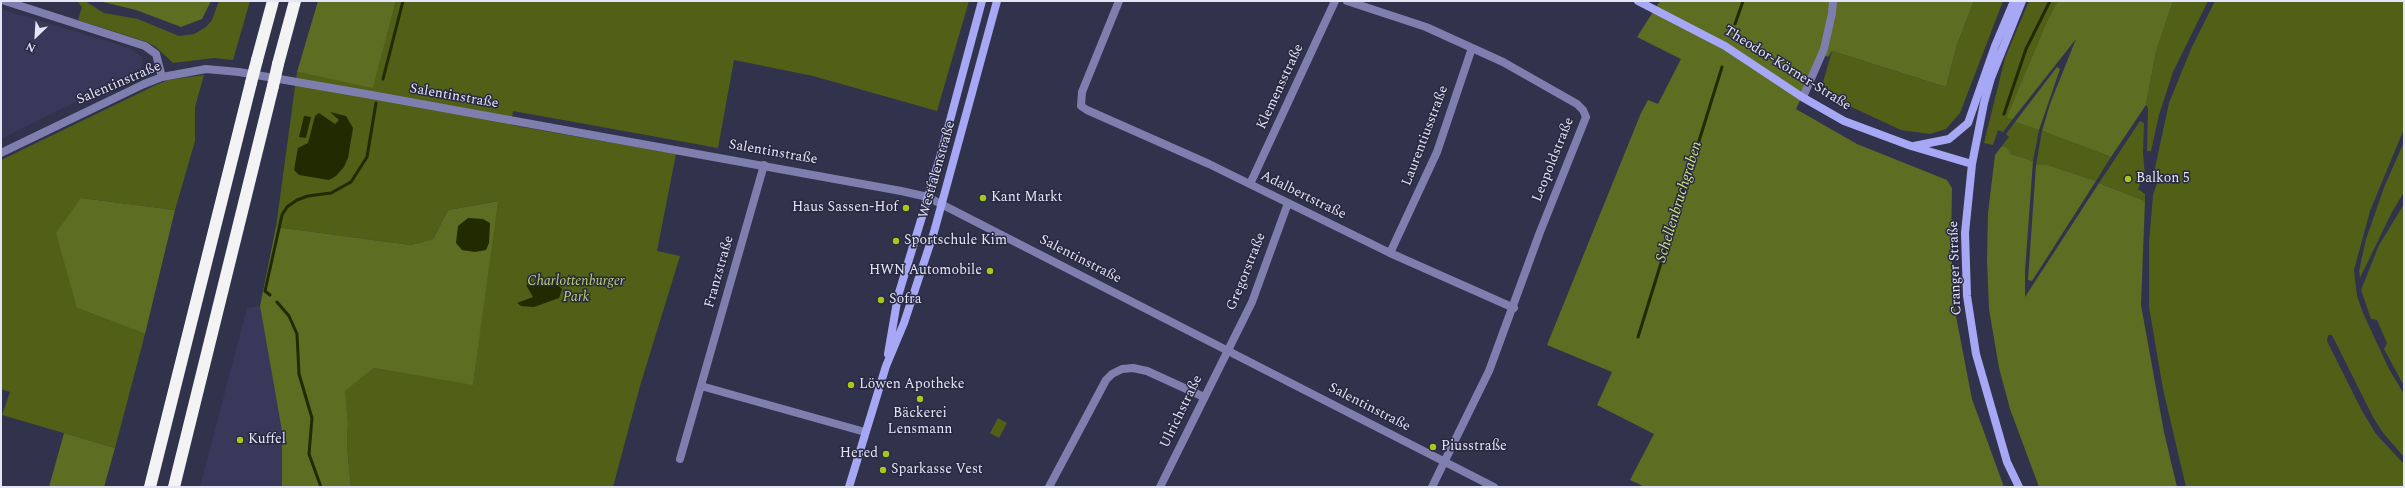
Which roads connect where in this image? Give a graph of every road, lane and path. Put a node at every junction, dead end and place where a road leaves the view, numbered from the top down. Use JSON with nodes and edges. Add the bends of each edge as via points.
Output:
{"nodes":[{"id":1,"x":5,"y":1,"type":"edge"},
{"id":2,"x":273,"y":1,"type":"edge"},
{"id":3,"x":296,"y":1,"type":"edge"},
{"id":4,"x":982,"y":1,"type":"edge"},
{"id":5,"x":997,"y":1,"type":"edge"},
{"id":6,"x":1119,"y":1,"type":"edge"},
{"id":7,"x":1335,"y":1,"type":"edge"},
{"id":8,"x":1347,"y":1,"type":"edge"},
{"id":9,"x":1638,"y":1,"type":"edge"},
{"id":10,"x":1833,"y":1,"type":"edge"},
{"id":11,"x":2014,"y":1,"type":"edge"},
{"id":12,"x":2022,"y":1,"type":"edge"},
{"id":13,"x":1472,"y":48,"type":"junction"},
{"id":14,"x":162,"y":77,"type":"junction"},
{"id":15,"x":1803,"y":97,"type":"junction"},
{"id":16,"x":1911,"y":146,"type":"junction"},
{"id":17,"x":1,"y":153,"type":"edge"},
{"id":18,"x":1972,"y":164,"type":"junction"},
{"id":19,"x":764,"y":165,"type":"junction"},
{"id":20,"x":1250,"y":184,"type":"junction"},
{"id":21,"x":928,"y":197,"type":"junction"},
{"id":22,"x":1288,"y":203,"type":"junction"},
{"id":23,"x":942,"y":204,"type":"junction"},
{"id":24,"x":1390,"y":253,"type":"junction"},
{"id":25,"x":1514,"y":308,"type":"junction"},
{"id":26,"x":1227,"y":349,"type":"junction"},
{"id":27,"x":886,"y":366,"type":"junction"},
{"id":28,"x":701,"y":386,"type":"junction"},
{"id":29,"x":1204,"y":398,"type":"junction"},
{"id":30,"x":865,"y":432,"type":"junction"},
{"id":31,"x":680,"y":459,"type":"dead end"},
{"id":32,"x":1445,"y":462,"type":"junction"},
{"id":33,"x":150,"y":487,"type":"edge"},
{"id":34,"x":174,"y":487,"type":"edge"},
{"id":35,"x":849,"y":487,"type":"edge"},
{"id":36,"x":1049,"y":487,"type":"edge"},
{"id":37,"x":1160,"y":487,"type":"edge"},
{"id":38,"x":1432,"y":487,"type":"edge"},
{"id":39,"x":1494,"y":487,"type":"edge"},
{"id":40,"x":2019,"y":487,"type":"edge"}],
"edges":[{"from":1,"to":14,"type":"street","via":[[145,46],[156,54]]},
{"from":2,"to":33,"type":"highway","bridge":true},
{"from":3,"to":34,"type":"highway","bridge":true,"via":[[278,64]]},
{"from":4,"to":21,"type":"main road","name":"Westfalenstraße"},
{"from":5,"to":23,"type":"main road","name":"Westfalenstraße"},
{"from":6,"to":20,"type":"street","name":"Adalbertstraße","via":[[1082,92],[1081,106]]},
{"from":7,"to":20,"type":"street","name":"Klemensstraße"},
{"from":8,"to":13,"type":"street","name":"Leopoldstraße","via":[[1426,27]]},
{"from":9,"to":15,"type":"main road","name":"Theodor-Körner-Straße","via":[[1725,46]]},
{"from":10,"to":15,"type":"street","via":[[1824,49]]},
{"from":11,"to":16,"type":"main road","via":[[1992,52],[1968,122],[1949,139]]},
{"from":12,"to":18,"type":"main road","name":"Cranger Straße","via":[[1991,78]]},
{"from":13,"to":24,"type":"street","name":"Laurentiusstraße","via":[[1437,152]]},
{"from":13,"to":25,"type":"street","name":"Leopoldstraße","via":[[1503,62],[1577,104],[1586,117],[1540,232]]},
{"from":14,"to":17,"type":"street","name":"Salentinstraße"},
{"from":14,"to":19,"type":"street","name":"Salentinstraße","via":[[206,69],[239,72]]},
{"from":15,"to":16,"type":"main road","name":"Theodor-Körner-Straße","via":[[1844,120]]},
{"from":16,"to":18,"type":"main road","name":"Theodor-Körner-Straße"},
{"from":18,"to":40,"type":"main road","name":"Cranger Straße","via":[[1965,233],[1967,296],[1976,354],[2008,462]]},
{"from":19,"to":21,"type":"street","name":"Salentinstraße"},
{"from":19,"to":28,"type":"street","name":"Franzstraße"},
{"from":20,"to":22,"type":"street","name":"Adalbertstraße"},
{"from":21,"to":23,"type":"street","name":"Salentinstraße"},
{"from":21,"to":27,"type":"main road","name":"Westfalenstraße","via":[[898,296]]},
{"from":22,"to":24,"type":"street","name":"Adalbertstraße"},
{"from":22,"to":26,"type":"street","name":"Gregorstraße","via":[[1252,302]]},
{"from":23,"to":26,"type":"street","name":"Salentinstraße"},
{"from":23,"to":27,"type":"main road","name":"Westfalenstraße","via":[[904,323]]},
{"from":24,"to":25,"type":"street","name":"Adalbertstraße"},
{"from":25,"to":32,"type":"street","name":"Leopoldstraße","via":[[1489,371]]},
{"from":26,"to":29,"type":"street","name":"Ulrichstraße"},
{"from":26,"to":32,"type":"street","name":"Salentinstraße"},
{"from":27,"to":30,"type":"main road","name":"Westfalenstraße"},
{"from":28,"to":30,"type":"street"},
{"from":28,"to":31,"type":"street","name":"Franzstraße"},
{"from":29,"to":36,"type":"street","via":[[1147,371],[1133,368],[1122,369],[1112,374],[1106,380]]},
{"from":29,"to":37,"type":"street","name":"Ulrichstraße"},
{"from":30,"to":35,"type":"main road","name":"Westfalenstraße"},
{"from":32,"to":38,"type":"street"},
{"from":32,"to":39,"type":"street","name":"Salentinstraße"}]}
